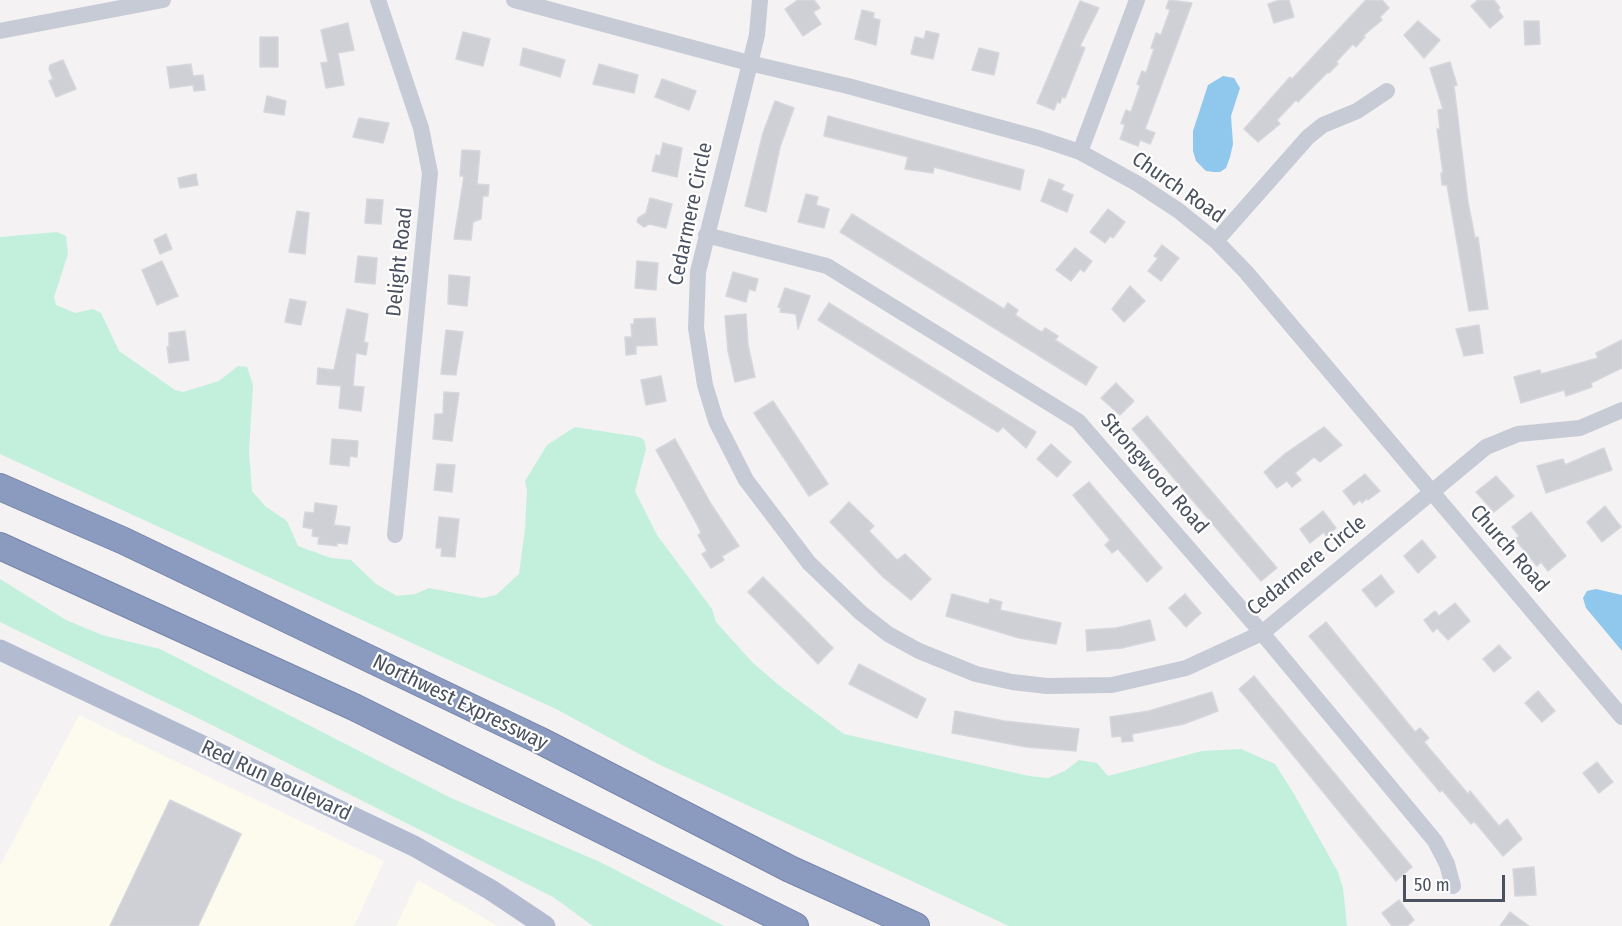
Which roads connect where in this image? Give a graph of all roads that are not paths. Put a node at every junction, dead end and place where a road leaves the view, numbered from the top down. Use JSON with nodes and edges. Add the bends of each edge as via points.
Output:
{"nodes":[{"id":1,"x":163,"y":0,"type":"edge"},
{"id":2,"x":378,"y":0,"type":"edge"},
{"id":3,"x":514,"y":0,"type":"edge"},
{"id":4,"x":760,"y":0,"type":"edge"},
{"id":5,"x":1137,"y":0,"type":"edge"},
{"id":6,"x":0,"y":31,"type":"edge"},
{"id":7,"x":749,"y":63,"type":"junction"},
{"id":8,"x":1387,"y":91,"type":"dead end"},
{"id":9,"x":1080,"y":152,"type":"junction"},
{"id":10,"x":706,"y":235,"type":"junction"},
{"id":11,"x":1216,"y":241,"type":"junction"},
{"id":12,"x":1620,"y":417,"type":"edge"},
{"id":13,"x":0,"y":487,"type":"edge"},
{"id":14,"x":1431,"y":493,"type":"junction"},
{"id":15,"x":395,"y":535,"type":"dead end"},
{"id":16,"x":0,"y":546,"type":"edge"},
{"id":17,"x":1262,"y":633,"type":"junction"},
{"id":18,"x":0,"y":650,"type":"edge"},
{"id":19,"x":1622,"y":717,"type":"edge"},
{"id":20,"x":1453,"y":886,"type":"dead end"},
{"id":21,"x":545,"y":926,"type":"edge"},
{"id":22,"x":795,"y":926,"type":"edge"},
{"id":23,"x":916,"y":926,"type":"edge"}],
"edges":[{"from":1,"to":6,"type":"street"},
{"from":2,"to":15,"type":"street","name":"Delight Road","via":[[421,128],[430,173]]},
{"from":3,"to":7,"type":"street","name":"Church Road"},
{"from":4,"to":7,"type":"street","name":"Cedarmere Circle","via":[[757,35]]},
{"from":5,"to":9,"type":"street"},
{"from":7,"to":9,"type":"street","name":"Church Road","via":[[951,113]]},
{"from":7,"to":10,"type":"street","name":"Cedarmere Circle"},
{"from":8,"to":11,"type":"street","via":[[1308,137]]},
{"from":9,"to":11,"type":"street","name":"Church Road","via":[[1138,184]]},
{"from":10,"to":17,"type":"street","name":"Strongwood Road","via":[[827,266],[1069,415],[1096,440]]},
{"from":10,"to":17,"type":"street","name":"Cedarmere Circle","via":[[698,272],[696,328],[705,386],[716,421],[746,480],[809,563],[832,588],[888,634],[976,674],[1012,682],[1078,687],[1112,685],[1186,668]]},
{"from":11,"to":14,"type":"street","name":"Church Road","via":[[1274,303]]},
{"from":12,"to":14,"type":"street","name":"Cedarmere Circle","via":[[1580,428],[1502,439],[1486,447]]},
{"from":13,"to":23,"type":"highway","name":"Northwest Expressway","via":[[134,546],[539,740],[790,869]]},
{"from":14,"to":17,"type":"street","name":"Cedarmere Circle"},
{"from":14,"to":19,"type":"street","name":"Church Road"},
{"from":16,"to":22,"type":"highway","via":[[354,707]]},
{"from":17,"to":20,"type":"street","name":"Strongwood Road","via":[[1435,841]]},
{"from":18,"to":21,"type":"main road","name":"Red Run Boulevard","via":[[405,842],[491,890]]}]}
